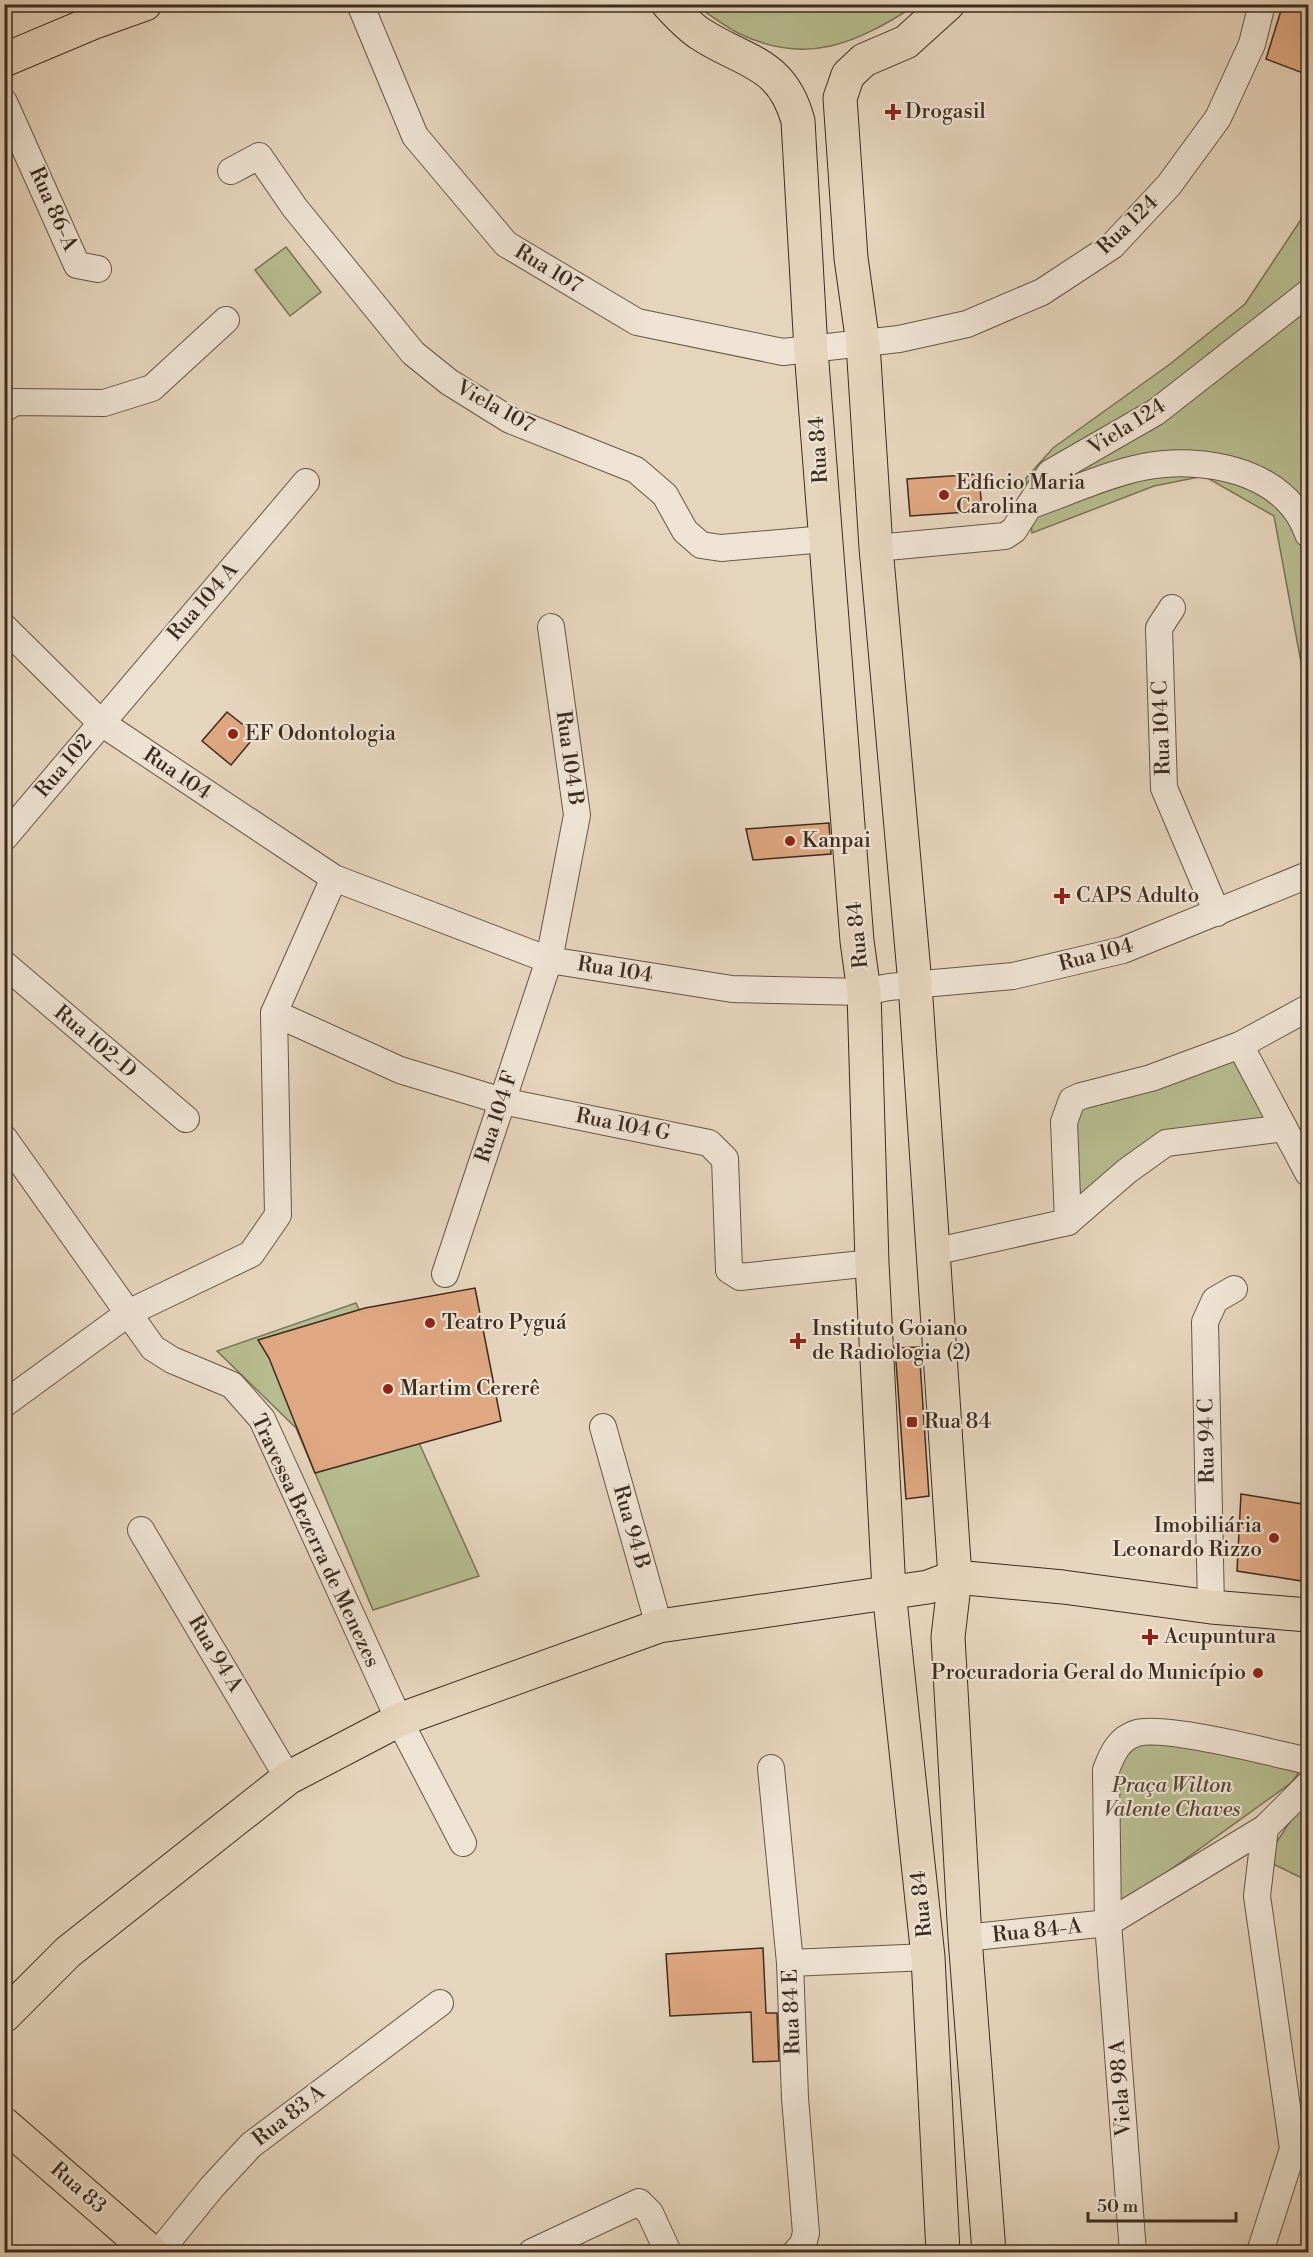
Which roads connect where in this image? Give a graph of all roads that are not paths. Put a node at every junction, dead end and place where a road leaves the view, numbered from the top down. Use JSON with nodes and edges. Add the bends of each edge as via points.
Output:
{"nodes":[{"id":1,"x":145,"y":4,"type":"edge"},
{"id":2,"x":360,"y":4,"type":"edge"},
{"id":3,"x":668,"y":4,"type":"edge"},
{"id":4,"x":948,"y":4,"type":"edge"},
{"id":5,"x":1262,"y":4,"type":"edge"},
{"id":6,"x":89,"y":14,"type":"edge"},
{"id":7,"x":4,"y":60,"type":"edge"},
{"id":8,"x":4,"y":102,"type":"edge"},
{"id":9,"x":231,"y":171,"type":"dead end"},
{"id":10,"x":98,"y":269,"type":"dead end"},
{"id":11,"x":1308,"y":293,"type":"edge"},
{"id":12,"x":226,"y":320,"type":"dead end"},
{"id":13,"x":863,"y":344,"type":"junction"},
{"id":14,"x":811,"y":350,"type":"junction"},
{"id":15,"x":4,"y":409,"type":"edge"},
{"id":16,"x":306,"y":482,"type":"dead end"},
{"id":17,"x":1029,"y":506,"type":"junction"},
{"id":18,"x":1308,"y":534,"type":"edge"},
{"id":19,"x":825,"y":539,"type":"junction"},
{"id":20,"x":876,"y":548,"type":"junction"},
{"id":21,"x":1172,"y":608,"type":"dead end"},
{"id":22,"x":4,"y":627,"type":"edge"},
{"id":23,"x":552,"y":627,"type":"dead end"},
{"id":24,"x":100,"y":722,"type":"junction"},
{"id":25,"x":4,"y":838,"type":"edge"},
{"id":26,"x":1308,"y":875,"type":"edge"},
{"id":27,"x":334,"y":878,"type":"junction"},
{"id":28,"x":1217,"y":913,"type":"junction"},
{"id":29,"x":549,"y":960,"type":"junction"},
{"id":30,"x":4,"y":964,"type":"edge"},
{"id":31,"x":915,"y":984,"type":"junction"},
{"id":32,"x":864,"y":992,"type":"junction"},
{"id":33,"x":1308,"y":1008,"type":"edge"},
{"id":34,"x":274,"y":1013,"type":"junction"},
{"id":35,"x":1239,"y":1044,"type":"junction"},
{"id":36,"x":502,"y":1101,"type":"junction"},
{"id":37,"x":186,"y":1119,"type":"dead end"},
{"id":38,"x":1284,"y":1128,"type":"junction"},
{"id":39,"x":4,"y":1138,"type":"edge"},
{"id":40,"x":1308,"y":1173,"type":"edge"},
{"id":41,"x":1068,"y":1222,"type":"junction"},
{"id":42,"x":933,"y":1252,"type":"junction"},
{"id":43,"x":872,"y":1263,"type":"junction"},
{"id":44,"x":446,"y":1274,"type":"dead end"},
{"id":45,"x":1234,"y":1289,"type":"dead end"},
{"id":46,"x":130,"y":1312,"type":"junction"},
{"id":47,"x":4,"y":1404,"type":"edge"},
{"id":48,"x":603,"y":1427,"type":"dead end"},
{"id":49,"x":141,"y":1530,"type":"dead end"},
{"id":50,"x":955,"y":1577,"type":"junction"},
{"id":51,"x":889,"y":1591,"type":"junction"},
{"id":52,"x":1211,"y":1607,"type":"junction"},
{"id":53,"x":1308,"y":1616,"type":"edge"},
{"id":54,"x":660,"y":1626,"type":"junction"},
{"id":55,"x":399,"y":1720,"type":"junction"},
{"id":56,"x":1308,"y":1761,"type":"edge"},
{"id":57,"x":771,"y":1768,"type":"dead end"},
{"id":58,"x":288,"y":1779,"type":"junction"},
{"id":59,"x":1308,"y":1785,"type":"edge"},
{"id":60,"x":1265,"y":1828,"type":"junction"},
{"id":61,"x":463,"y":1843,"type":"dead end"},
{"id":62,"x":1108,"y":1923,"type":"junction"},
{"id":63,"x":965,"y":1938,"type":"junction"},
{"id":64,"x":928,"y":1957,"type":"junction"},
{"id":65,"x":790,"y":1963,"type":"junction"},
{"id":66,"x":440,"y":2003,"type":"dead end"},
{"id":67,"x":4,"y":2016,"type":"edge"},
{"id":68,"x":4,"y":2124,"type":"edge"},
{"id":69,"x":1301,"y":2152,"type":"edge"},
{"id":70,"x":151,"y":2253,"type":"edge"},
{"id":71,"x":159,"y":2253,"type":"edge"},
{"id":72,"x":532,"y":2253,"type":"edge"},
{"id":73,"x":669,"y":2253,"type":"edge"},
{"id":74,"x":796,"y":2253,"type":"edge"},
{"id":75,"x":943,"y":2253,"type":"edge"},
{"id":76,"x":989,"y":2253,"type":"edge"},
{"id":77,"x":1133,"y":2253,"type":"edge"},
{"id":78,"x":1260,"y":2253,"type":"edge"}],
"edges":[{"from":1,"to":6,"type":"main road"},
{"from":2,"to":14,"type":"street","name":"Rua 107","via":[[415,136],[507,244],[637,322],[783,352]]},
{"from":3,"to":14,"type":"main road","name":"Rua 84","via":[[701,35],[750,59],[780,82],[792,99],[798,121]]},
{"from":4,"to":13,"type":"main road","name":"Rua 84","via":[[906,42],[864,60],[848,75],[840,98],[851,258]]},
{"from":5,"to":13,"type":"street","name":"Rua 124","via":[[1251,44],[1218,118],[1169,185],[1112,246],[1042,292],[967,324]]},
{"from":6,"to":7,"type":"main road"},
{"from":8,"to":10,"type":"street","name":"Rua 86-A","via":[[78,265]]},
{"from":9,"to":19,"type":"street","name":"Viela 107","via":[[259,156],[295,208],[413,353],[449,382],[510,420],[636,470],[665,495],[685,531],[701,545],[721,548]]},
{"from":11,"to":17,"type":"street","name":"Viela 124","via":[[1156,412],[1050,473]]},
{"from":12,"to":15,"type":"street","via":[[152,388],[104,403],[15,402]]},
{"from":13,"to":14,"type":"street","name":"Rua 107"},
{"from":13,"to":20,"type":"main road","name":"Rua 84"},
{"from":14,"to":19,"type":"main road","name":"Rua 84"},
{"from":16,"to":24,"type":"street","name":"Rua 104 A"},
{"from":17,"to":18,"type":"street","via":[[1143,467],[1190,462],[1243,472],[1281,493]]},
{"from":17,"to":20,"type":"street","name":"Viela 124","via":[[1014,530],[1005,536]]},
{"from":19,"to":32,"type":"main road","name":"Rua 84"},
{"from":20,"to":31,"type":"main road","name":"Rua 84"},
{"from":21,"to":28,"type":"street","name":"Rua 104 C","via":[[1159,628],[1164,788]]},
{"from":22,"to":24,"type":"street","name":"Rua 104"},
{"from":23,"to":29,"type":"street","name":"Rua 104 B","via":[[577,815]]},
{"from":24,"to":25,"type":"street","name":"Rua 102"},
{"from":24,"to":27,"type":"street","name":"Rua 104"},
{"from":26,"to":28,"type":"street","name":"Rua 104"},
{"from":27,"to":29,"type":"street","name":"Rua 104"},
{"from":27,"to":34,"type":"street"},
{"from":28,"to":31,"type":"street","name":"Rua 104","via":[[1123,950],[1013,976]]},
{"from":29,"to":32,"type":"street","name":"Rua 104","via":[[732,989]]},
{"from":29,"to":36,"type":"street","name":"Rua 104 F"},
{"from":30,"to":37,"type":"street","name":"Rua 102-D"},
{"from":31,"to":32,"type":"street","name":"Rua 104"},
{"from":31,"to":42,"type":"main road","name":"Rua 84"},
{"from":32,"to":43,"type":"main road","name":"Rua 84"},
{"from":33,"to":35,"type":"street"},
{"from":34,"to":36,"type":"street","name":"Rua 104 G","via":[[400,1070]]},
{"from":34,"to":46,"type":"street","via":[[278,1215],[251,1254]]},
{"from":35,"to":38,"type":"street"},
{"from":35,"to":41,"type":"street","via":[[1151,1078],[1072,1100],[1064,1122]]},
{"from":36,"to":43,"type":"street","name":"Rua 104 G","via":[[709,1143],[725,1159],[729,1270],[740,1277]]},
{"from":36,"to":44,"type":"street","name":"Rua 104 F"},
{"from":38,"to":40,"type":"street"},
{"from":38,"to":41,"type":"street","via":[[1167,1143],[1127,1170]]},
{"from":39,"to":46,"type":"street","name":"Travessa Bezerra de Menezes"},
{"from":41,"to":42,"type":"street"},
{"from":42,"to":50,"type":"main road","name":"Rua 84"},
{"from":43,"to":51,"type":"main road","name":"Rua 84"},
{"from":45,"to":52,"type":"street","name":"Rua 94 C","via":[[1215,1299],[1204,1322]]},
{"from":46,"to":47,"type":"street"},
{"from":46,"to":55,"type":"street","name":"Travessa Bezerra de Menezes","via":[[153,1348],[232,1385],[262,1419]]},
{"from":48,"to":54,"type":"street","name":"Rua 94 B"},
{"from":49,"to":58,"type":"street","name":"Rua 94 A"},
{"from":50,"to":51,"type":"main road","via":[[928,1587]]},
{"from":50,"to":52,"type":"main road"},
{"from":50,"to":63,"type":"main road","name":"Rua 84","via":[[948,1637]]},
{"from":51,"to":54,"type":"main road"},
{"from":51,"to":64,"type":"main road","name":"Rua 84"},
{"from":52,"to":53,"type":"main road"},
{"from":54,"to":55,"type":"main road"},
{"from":55,"to":58,"type":"main road"},
{"from":55,"to":61,"type":"street","name":"Travessa Bezerra de Menezes"},
{"from":56,"to":62,"type":"street","via":[[1164,1732],[1136,1733],[1114,1748],[1106,1770]]},
{"from":57,"to":65,"type":"street","name":"Rua 84 E"},
{"from":58,"to":67,"type":"main road","via":[[68,1952]]},
{"from":59,"to":60,"type":"street"},
{"from":60,"to":62,"type":"street"},
{"from":60,"to":69,"type":"street","via":[[1257,1896]]},
{"from":62,"to":63,"type":"street","name":"Rua 84-A"},
{"from":62,"to":77,"type":"street","name":"Viela 98 A"},
{"from":63,"to":76,"type":"main road","name":"Rua 84"},
{"from":64,"to":65,"type":"street"},
{"from":64,"to":75,"type":"main road","name":"Rua 84"},
{"from":65,"to":74,"type":"street","name":"Rua 84 E","via":[[806,2233]]},
{"from":66,"to":71,"type":"street","name":"Rua 83 A","via":[[251,2145]]},
{"from":68,"to":70,"type":"main road","name":"Rua 83"},
{"from":69,"to":78,"type":"street"},
{"from":72,"to":73,"type":"street","via":[[639,2202],[650,2212]]}]}
